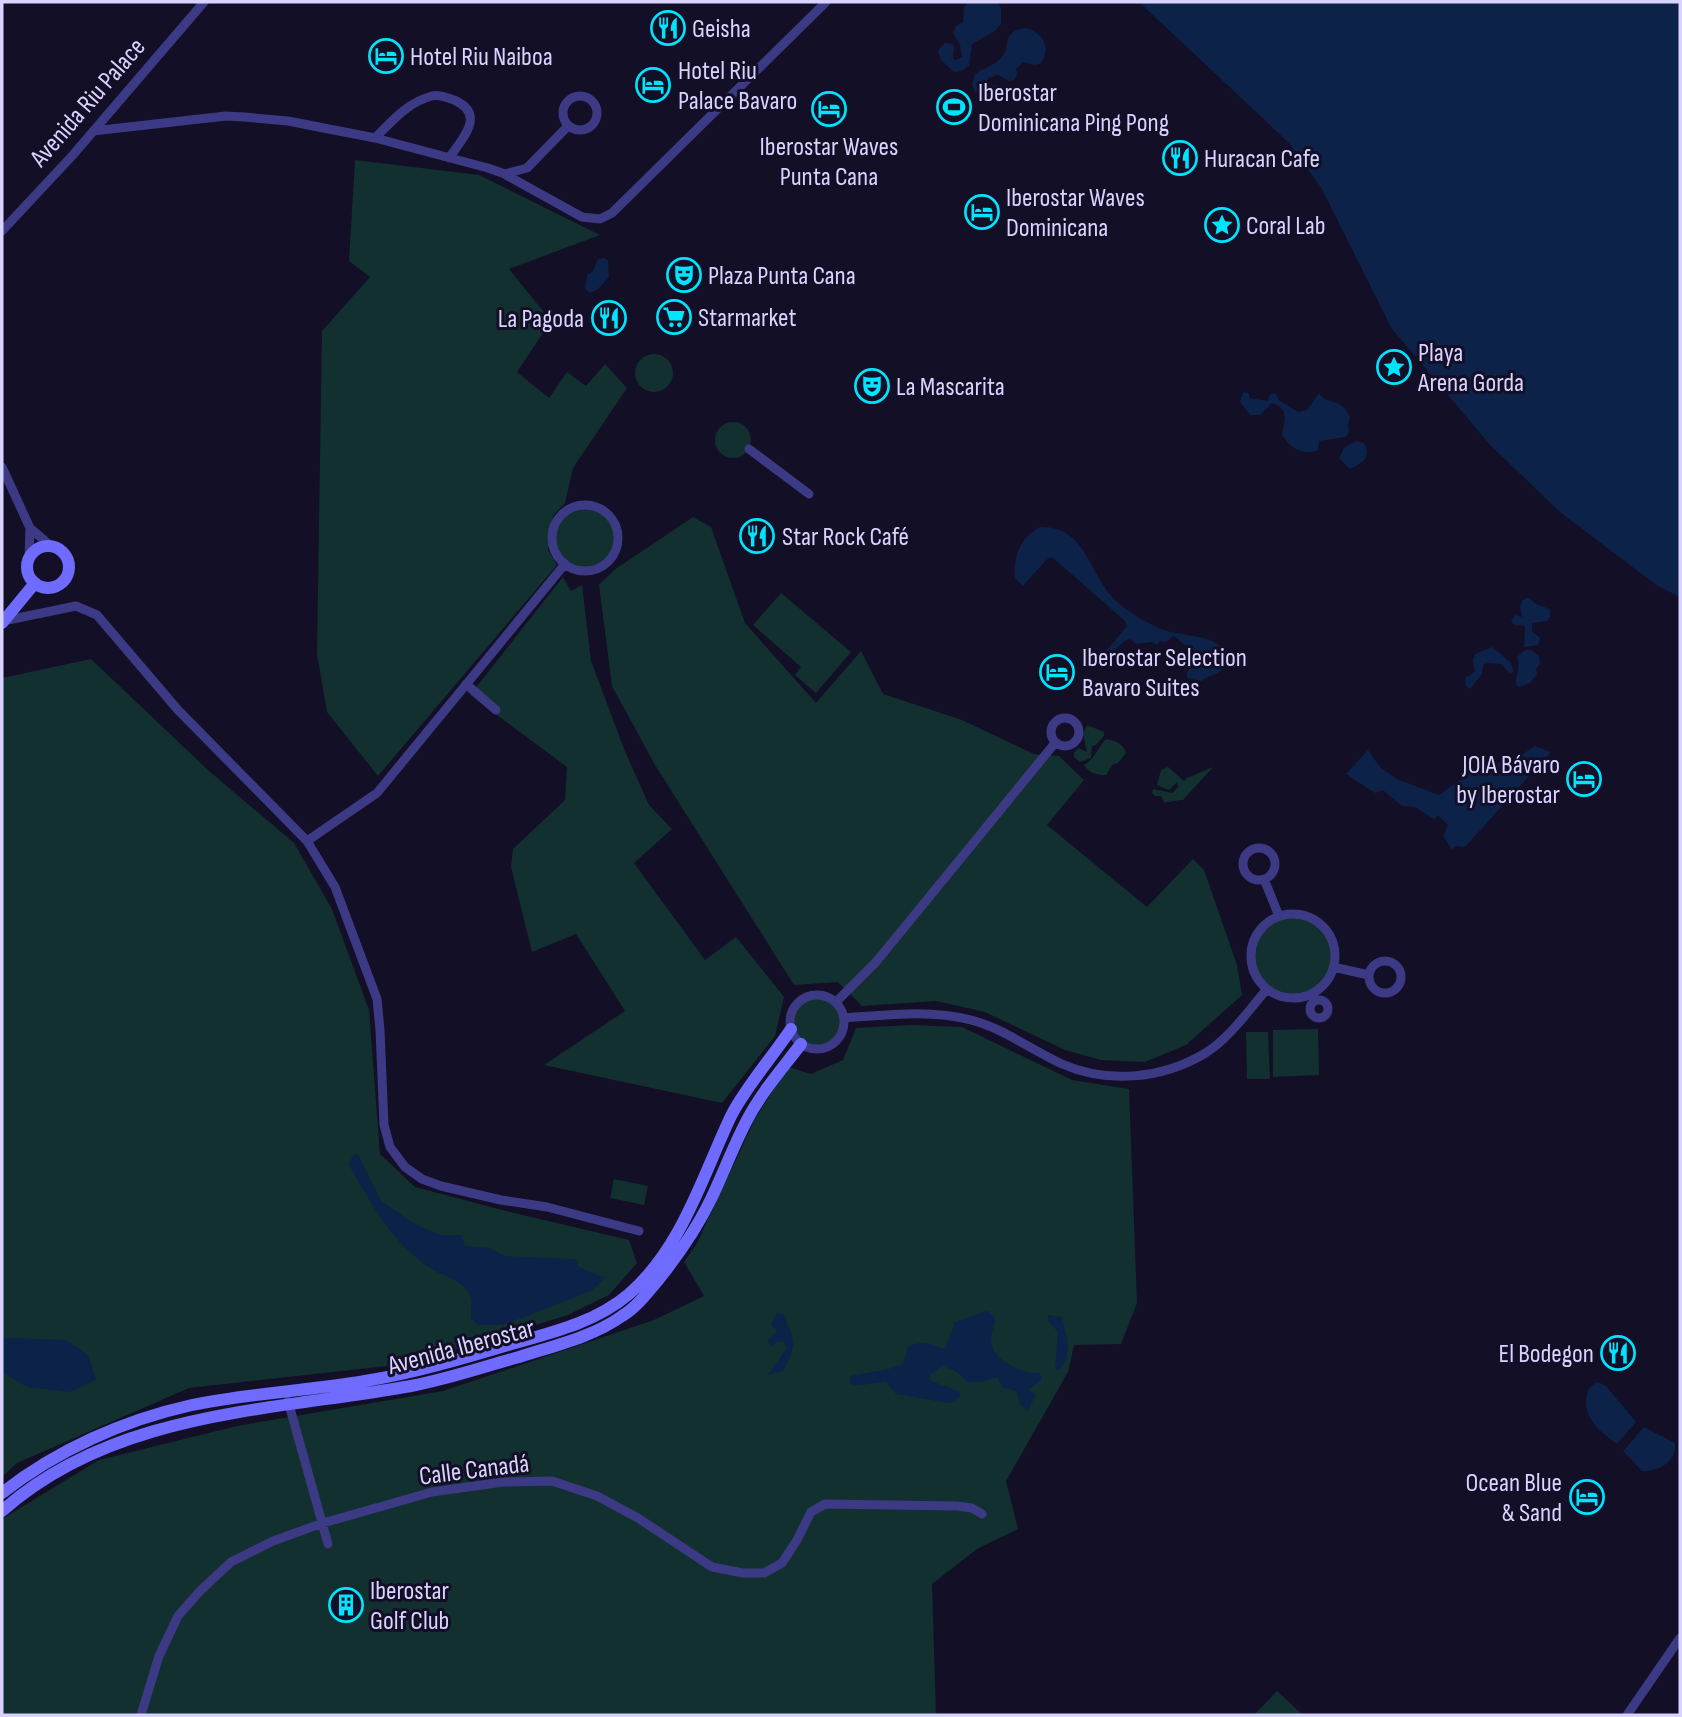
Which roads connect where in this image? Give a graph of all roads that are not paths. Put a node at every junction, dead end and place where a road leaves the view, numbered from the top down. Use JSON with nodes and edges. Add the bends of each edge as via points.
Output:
{"nodes":[{"id":1,"x":204,"y":2,"type":"edge"},
{"id":2,"x":826,"y":2,"type":"edge"},
{"id":3,"x":568,"y":126,"type":"dead end"},
{"id":4,"x":93,"y":131,"type":"junction"},
{"id":5,"x":375,"y":138,"type":"junction"},
{"id":6,"x":449,"y":158,"type":"junction"},
{"id":7,"x":505,"y":174,"type":"junction"},
{"id":8,"x":2,"y":231,"type":"edge"},
{"id":9,"x":749,"y":449,"type":"dead end"},
{"id":10,"x":2,"y":467,"type":"edge"},
{"id":11,"x":809,"y":494,"type":"dead end"},
{"id":12,"x":30,"y":528,"type":"junction"},
{"id":13,"x":52,"y":547,"type":"junction"},
{"id":14,"x":29,"y":558,"type":"junction"},
{"id":15,"x":565,"y":564,"type":"junction"},
{"id":16,"x":35,"y":583,"type":"junction"},
{"id":17,"x":2,"y":622,"type":"edge"},
{"id":18,"x":466,"y":684,"type":"junction"},
{"id":19,"x":496,"y":710,"type":"dead end"},
{"id":20,"x":1055,"y":743,"type":"dead end"},
{"id":21,"x":307,"y":841,"type":"junction"},
{"id":22,"x":1264,"y":879,"type":"dead end"},
{"id":23,"x":1279,"y":916,"type":"junction"},
{"id":24,"x":1333,"y":967,"type":"junction"},
{"id":25,"x":1369,"y":975,"type":"dead end"},
{"id":26,"x":1267,"y":989,"type":"junction"},
{"id":27,"x":836,"y":1002,"type":"junction"},
{"id":28,"x":844,"y":1018,"type":"junction"},
{"id":29,"x":791,"y":1029,"type":"junction"},
{"id":30,"x":801,"y":1044,"type":"junction"},
{"id":31,"x":639,"y":1231,"type":"dead end"},
{"id":32,"x":286,"y":1392,"type":"junction"},
{"id":33,"x":289,"y":1406,"type":"junction"},
{"id":34,"x":2,"y":1493,"type":"edge"},
{"id":35,"x":2,"y":1511,"type":"edge"},
{"id":36,"x":982,"y":1514,"type":"dead end"},
{"id":37,"x":323,"y":1523,"type":"junction"},
{"id":38,"x":328,"y":1544,"type":"dead end"},
{"id":39,"x":1680,"y":1638,"type":"edge"},
{"id":40,"x":141,"y":1715,"type":"edge"},
{"id":41,"x":1627,"y":1715,"type":"edge"}],
"edges":[{"from":1,"to":4,"type":"street","name":"Avenida Riu Palace"},
{"from":2,"to":7,"type":"street","via":[[612,213],[600,219],[582,217]]},
{"from":3,"to":7,"type":"street","via":[[527,168]]},
{"from":4,"to":5,"type":"street","via":[[226,116],[288,121]]},
{"from":4,"to":8,"type":"street","name":"Avenida Riu Palace"},
{"from":5,"to":6,"type":"street"},
{"from":5,"to":6,"type":"street","via":[[403,110],[438,95],[460,103],[471,118]]},
{"from":6,"to":7,"type":"street"},
{"from":9,"to":11,"type":"street"},
{"from":10,"to":12,"type":"street"},
{"from":12,"to":13,"type":"street"},
{"from":12,"to":14,"type":"street"},
{"from":13,"to":14,"type":"street","via":[[38,549]]},
{"from":13,"to":16,"type":"street","via":[[68,559],[68,573],[54,587]]},
{"from":14,"to":16,"type":"street","via":[[28,571]]},
{"from":15,"to":15,"type":"street","via":[[590,571],[607,563],[619,537],[611,516],[591,505],[580,505],[556,522],[552,540]]},
{"from":15,"to":18,"type":"street"},
{"from":16,"to":17,"type":"street"},
{"from":17,"to":21,"type":"street","via":[[76,606],[97,615],[178,710]]},
{"from":18,"to":19,"type":"street"},
{"from":18,"to":21,"type":"street","via":[[377,793]]},
{"from":20,"to":27,"type":"street","via":[[876,962]]},
{"from":21,"to":31,"type":"street","via":[[335,887],[377,999],[384,1125],[390,1147],[405,1167],[441,1186]]},
{"from":22,"to":23,"type":"street"},
{"from":23,"to":24,"type":"street","via":[[1300,915],[1320,924],[1334,947]]},
{"from":23,"to":26,"type":"street","via":[[1257,933],[1252,946],[1255,974]]},
{"from":24,"to":25,"type":"street"},
{"from":24,"to":26,"type":"street","via":[[1313,997],[1286,998]]},
{"from":26,"to":28,"type":"street","via":[[1206,1053],[1133,1078],[1087,1072],[1061,1063],[1008,1033],[971,1020],[932,1014]]},
{"from":27,"to":28,"type":"street"},
{"from":27,"to":29,"type":"street","via":[[820,995],[803,999],[792,1012]]},
{"from":28,"to":30,"type":"street","via":[[835,1043],[818,1049]]},
{"from":29,"to":30,"type":"street"},
{"from":29,"to":32,"type":"street","name":"Avenida Iberostar","via":[[733,1113],[675,1236],[637,1287],[614,1305],[573,1325],[438,1366]]},
{"from":30,"to":33,"type":"street","name":"Avenida Iberostar","via":[[747,1120],[712,1198],[677,1257],[623,1316],[546,1348],[444,1379]]},
{"from":32,"to":33,"type":"street"},
{"from":32,"to":34,"type":"street","name":"Avenida Iberostar","via":[[191,1405],[121,1427],[56,1458]]},
{"from":33,"to":35,"type":"street","name":"Avenida Iberostar","via":[[206,1417],[126,1440],[82,1458]]},
{"from":33,"to":37,"type":"street"},
{"from":36,"to":37,"type":"street","name":"Calle Canadá","via":[[957,1506],[825,1504],[811,1512],[782,1563],[764,1573],[712,1567],[638,1518],[597,1496],[552,1481],[432,1492]]},
{"from":37,"to":38,"type":"street"},
{"from":37,"to":40,"type":"street","name":"Calle Canadá","via":[[231,1562],[200,1591],[173,1626]]},
{"from":39,"to":41,"type":"street"}]}
